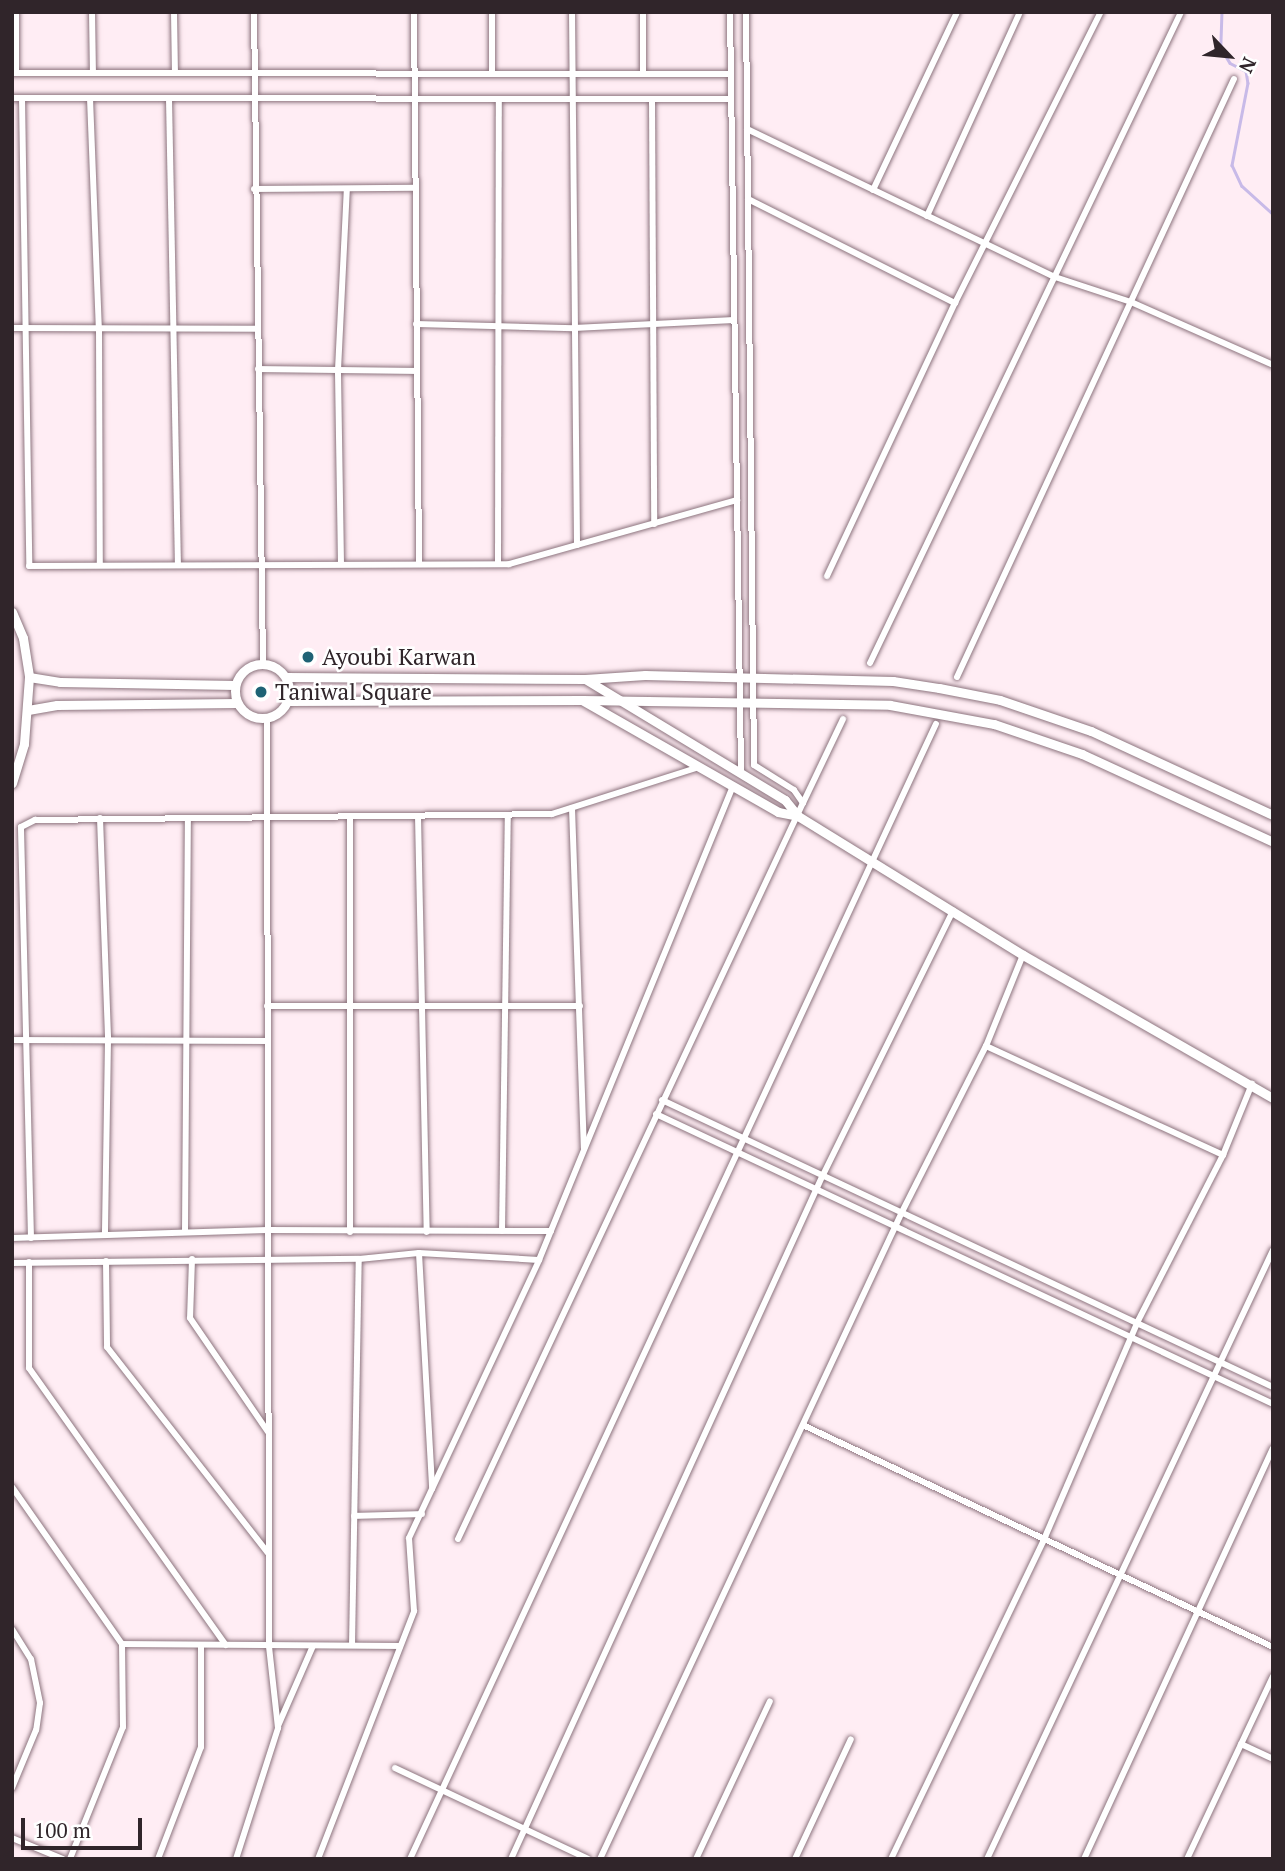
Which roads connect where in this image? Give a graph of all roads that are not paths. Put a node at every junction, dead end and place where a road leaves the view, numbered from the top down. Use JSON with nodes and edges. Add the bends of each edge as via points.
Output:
{"nodes":[{"id":1,"x":16,"y":12,"type":"edge"},
{"id":2,"x":92,"y":12,"type":"edge"},
{"id":3,"x":174,"y":12,"type":"edge"},
{"id":4,"x":254,"y":12,"type":"edge"},
{"id":5,"x":414,"y":12,"type":"edge"},
{"id":6,"x":492,"y":12,"type":"edge"},
{"id":7,"x":572,"y":12,"type":"edge"},
{"id":8,"x":643,"y":12,"type":"edge"},
{"id":9,"x":730,"y":12,"type":"edge"},
{"id":10,"x":746,"y":12,"type":"edge"},
{"id":11,"x":957,"y":12,"type":"edge"},
{"id":12,"x":1020,"y":12,"type":"edge"},
{"id":13,"x":1089,"y":12,"type":"edge"},
{"id":14,"x":1181,"y":12,"type":"edge"},
{"id":15,"x":1100,"y":14,"type":"edge"},
{"id":16,"x":14,"y":73,"type":"edge"},
{"id":17,"x":93,"y":73,"type":"junction"},
{"id":18,"x":175,"y":73,"type":"junction"},
{"id":19,"x":254,"y":73,"type":"junction"},
{"id":20,"x":415,"y":74,"type":"junction"},
{"id":21,"x":492,"y":74,"type":"junction"},
{"id":22,"x":573,"y":74,"type":"junction"},
{"id":23,"x":643,"y":74,"type":"junction"},
{"id":24,"x":730,"y":74,"type":"junction"},
{"id":25,"x":1234,"y":79,"type":"dead end"},
{"id":26,"x":12,"y":98,"type":"edge"},
{"id":27,"x":22,"y":98,"type":"junction"},
{"id":28,"x":90,"y":98,"type":"junction"},
{"id":29,"x":169,"y":99,"type":"junction"},
{"id":30,"x":255,"y":99,"type":"junction"},
{"id":31,"x":414,"y":99,"type":"junction"},
{"id":32,"x":499,"y":99,"type":"junction"},
{"id":33,"x":570,"y":99,"type":"junction"},
{"id":34,"x":652,"y":99,"type":"junction"},
{"id":35,"x":731,"y":99,"type":"junction"},
{"id":36,"x":747,"y":129,"type":"junction"},
{"id":37,"x":347,"y":188,"type":"junction"},
{"id":38,"x":415,"y":188,"type":"junction"},
{"id":39,"x":254,"y":189,"type":"junction"},
{"id":40,"x":873,"y":190,"type":"junction"},
{"id":41,"x":748,"y":200,"type":"junction"},
{"id":42,"x":927,"y":216,"type":"junction"},
{"id":43,"x":986,"y":244,"type":"junction"},
{"id":44,"x":1055,"y":277,"type":"junction"},
{"id":45,"x":1131,"y":302,"type":"junction"},
{"id":46,"x":955,"y":303,"type":"junction"},
{"id":47,"x":734,"y":320,"type":"junction"},
{"id":48,"x":653,"y":322,"type":"junction"},
{"id":49,"x":416,"y":324,"type":"junction"},
{"id":50,"x":499,"y":325,"type":"junction"},
{"id":51,"x":12,"y":328,"type":"edge"},
{"id":52,"x":23,"y":328,"type":"junction"},
{"id":53,"x":574,"y":328,"type":"junction"},
{"id":54,"x":99,"y":329,"type":"junction"},
{"id":55,"x":175,"y":329,"type":"junction"},
{"id":56,"x":257,"y":329,"type":"junction"},
{"id":57,"x":1273,"y":365,"type":"edge"},
{"id":58,"x":258,"y":369,"type":"junction"},
{"id":59,"x":338,"y":370,"type":"junction"},
{"id":60,"x":417,"y":371,"type":"junction"},
{"id":61,"x":737,"y":500,"type":"junction"},
{"id":62,"x":654,"y":524,"type":"junction"},
{"id":63,"x":577,"y":545,"type":"junction"},
{"id":64,"x":178,"y":564,"type":"junction"},
{"id":65,"x":261,"y":564,"type":"junction"},
{"id":66,"x":341,"y":564,"type":"junction"},
{"id":67,"x":419,"y":564,"type":"junction"},
{"id":68,"x":498,"y":564,"type":"junction"},
{"id":69,"x":100,"y":565,"type":"junction"},
{"id":70,"x":827,"y":576,"type":"dead end"},
{"id":71,"x":12,"y":612,"type":"edge"},
{"id":72,"x":263,"y":663,"type":"junction"},
{"id":73,"x":870,"y":663,"type":"dead end"},
{"id":74,"x":29,"y":677,"type":"junction"},
{"id":75,"x":286,"y":677,"type":"junction"},
{"id":76,"x":740,"y":677,"type":"junction"},
{"id":77,"x":753,"y":677,"type":"junction"},
{"id":78,"x":957,"y":677,"type":"dead end"},
{"id":79,"x":586,"y":679,"type":"junction"},
{"id":80,"x":235,"y":685,"type":"junction"},
{"id":81,"x":618,"y":699,"type":"junction"},
{"id":82,"x":582,"y":700,"type":"junction"},
{"id":83,"x":288,"y":701,"type":"junction"},
{"id":84,"x":740,"y":701,"type":"junction"},
{"id":85,"x":753,"y":702,"type":"junction"},
{"id":86,"x":237,"y":703,"type":"junction"},
{"id":87,"x":28,"y":710,"type":"junction"},
{"id":88,"x":267,"y":718,"type":"junction"},
{"id":89,"x":844,"y":719,"type":"dead end"},
{"id":90,"x":936,"y":724,"type":"dead end"},
{"id":91,"x":699,"y":766,"type":"junction"},
{"id":92,"x":741,"y":774,"type":"junction"},
{"id":93,"x":12,"y":783,"type":"edge"},
{"id":94,"x":733,"y":786,"type":"junction"},
{"id":95,"x":803,"y":803,"type":"junction"},
{"id":96,"x":572,"y":807,"type":"junction"},
{"id":97,"x":508,"y":815,"type":"junction"},
{"id":98,"x":1273,"y":815,"type":"edge"},
{"id":99,"x":418,"y":816,"type":"junction"},
{"id":100,"x":798,"y":816,"type":"junction"},
{"id":101,"x":350,"y":817,"type":"junction"},
{"id":102,"x":100,"y":818,"type":"junction"},
{"id":103,"x":265,"y":818,"type":"junction"},
{"id":104,"x":188,"y":819,"type":"junction"},
{"id":105,"x":1273,"y":842,"type":"edge"},
{"id":106,"x":876,"y":862,"type":"junction"},
{"id":107,"x":953,"y":911,"type":"junction"},
{"id":108,"x":1023,"y":955,"type":"junction"},
{"id":109,"x":267,"y":1006,"type":"junction"},
{"id":110,"x":348,"y":1006,"type":"junction"},
{"id":111,"x":425,"y":1006,"type":"junction"},
{"id":112,"x":504,"y":1006,"type":"junction"},
{"id":113,"x":580,"y":1006,"type":"junction"},
{"id":114,"x":12,"y":1040,"type":"edge"},
{"id":115,"x":108,"y":1040,"type":"junction"},
{"id":116,"x":186,"y":1040,"type":"junction"},
{"id":117,"x":29,"y":1041,"type":"junction"},
{"id":118,"x":266,"y":1041,"type":"junction"},
{"id":119,"x":986,"y":1046,"type":"junction"},
{"id":120,"x":1252,"y":1084,"type":"junction"},
{"id":121,"x":1273,"y":1098,"type":"edge"},
{"id":122,"x":662,"y":1100,"type":"junction"},
{"id":123,"x":656,"y":1114,"type":"junction"},
{"id":124,"x":744,"y":1137,"type":"junction"},
{"id":125,"x":584,"y":1151,"type":"junction"},
{"id":126,"x":737,"y":1152,"type":"junction"},
{"id":127,"x":1223,"y":1154,"type":"junction"},
{"id":128,"x":822,"y":1177,"type":"junction"},
{"id":129,"x":817,"y":1190,"type":"junction"},
{"id":130,"x":902,"y":1212,"type":"junction"},
{"id":131,"x":895,"y":1227,"type":"junction"},
{"id":132,"x":267,"y":1230,"type":"junction"},
{"id":133,"x":502,"y":1231,"type":"junction"},
{"id":134,"x":551,"y":1231,"type":"junction"},
{"id":135,"x":185,"y":1232,"type":"junction"},
{"id":136,"x":350,"y":1232,"type":"junction"},
{"id":137,"x":427,"y":1232,"type":"junction"},
{"id":138,"x":105,"y":1235,"type":"junction"},
{"id":139,"x":12,"y":1238,"type":"edge"},
{"id":140,"x":31,"y":1238,"type":"junction"},
{"id":141,"x":1273,"y":1250,"type":"edge"},
{"id":142,"x":419,"y":1253,"type":"junction"},
{"id":143,"x":192,"y":1259,"type":"junction"},
{"id":144,"x":268,"y":1259,"type":"junction"},
{"id":145,"x":359,"y":1259,"type":"junction"},
{"id":146,"x":539,"y":1260,"type":"junction"},
{"id":147,"x":106,"y":1261,"type":"junction"},
{"id":148,"x":29,"y":1262,"type":"junction"},
{"id":149,"x":12,"y":1263,"type":"edge"},
{"id":150,"x":1138,"y":1324,"type":"junction"},
{"id":151,"x":1131,"y":1338,"type":"junction"},
{"id":152,"x":1221,"y":1363,"type":"junction"},
{"id":153,"x":1214,"y":1377,"type":"junction"},
{"id":154,"x":1273,"y":1387,"type":"edge"},
{"id":155,"x":1273,"y":1404,"type":"edge"},
{"id":156,"x":805,"y":1426,"type":"junction"},
{"id":157,"x":268,"y":1433,"type":"junction"},
{"id":158,"x":1273,"y":1448,"type":"edge"},
{"id":159,"x":12,"y":1487,"type":"edge"},
{"id":160,"x":432,"y":1489,"type":"junction"},
{"id":161,"x":422,"y":1514,"type":"junction"},
{"id":162,"x":354,"y":1516,"type":"junction"},
{"id":163,"x":1045,"y":1536,"type":"junction"},
{"id":164,"x":458,"y":1539,"type":"dead end"},
{"id":165,"x":269,"y":1554,"type":"junction"},
{"id":166,"x":1121,"y":1578,"type":"junction"},
{"id":167,"x":1199,"y":1614,"type":"junction"},
{"id":168,"x":12,"y":1629,"type":"edge"},
{"id":169,"x":122,"y":1644,"type":"junction"},
{"id":170,"x":201,"y":1645,"type":"junction"},
{"id":171,"x":226,"y":1645,"type":"junction"},
{"id":172,"x":352,"y":1645,"type":"junction"},
{"id":173,"x":269,"y":1646,"type":"junction"},
{"id":174,"x":313,"y":1646,"type":"junction"},
{"id":175,"x":400,"y":1646,"type":"junction"},
{"id":176,"x":1273,"y":1647,"type":"edge"},
{"id":177,"x":1273,"y":1676,"type":"edge"},
{"id":178,"x":770,"y":1701,"type":"dead end"},
{"id":179,"x":278,"y":1728,"type":"junction"},
{"id":180,"x":851,"y":1739,"type":"dead end"},
{"id":181,"x":1241,"y":1744,"type":"junction"},
{"id":182,"x":1273,"y":1759,"type":"edge"},
{"id":183,"x":395,"y":1768,"type":"dead end"},
{"id":184,"x":12,"y":1788,"type":"edge"},
{"id":185,"x":443,"y":1791,"type":"junction"},
{"id":186,"x":525,"y":1829,"type":"junction"},
{"id":187,"x":12,"y":1838,"type":"edge"},
{"id":188,"x":63,"y":1859,"type":"edge"},
{"id":189,"x":70,"y":1859,"type":"edge"},
{"id":190,"x":158,"y":1859,"type":"edge"},
{"id":191,"x":236,"y":1859,"type":"edge"},
{"id":192,"x":318,"y":1859,"type":"edge"},
{"id":193,"x":411,"y":1859,"type":"edge"},
{"id":194,"x":511,"y":1859,"type":"edge"},
{"id":195,"x":588,"y":1859,"type":"edge"},
{"id":196,"x":600,"y":1859,"type":"edge"},
{"id":197,"x":696,"y":1859,"type":"edge"},
{"id":198,"x":795,"y":1859,"type":"edge"},
{"id":199,"x":891,"y":1859,"type":"edge"},
{"id":200,"x":988,"y":1859,"type":"edge"},
{"id":201,"x":1084,"y":1859,"type":"edge"},
{"id":202,"x":1187,"y":1859,"type":"edge"}],
"edges":[{"from":1,"to":16,"type":"street"},
{"from":2,"to":17,"type":"street"},
{"from":3,"to":18,"type":"street"},
{"from":4,"to":19,"type":"street"},
{"from":5,"to":20,"type":"street"},
{"from":6,"to":21,"type":"street"},
{"from":7,"to":22,"type":"street"},
{"from":8,"to":23,"type":"street"},
{"from":9,"to":24,"type":"street"},
{"from":10,"to":36,"type":"street"},
{"from":11,"to":40,"type":"street"},
{"from":12,"to":42,"type":"street"},
{"from":13,"to":15,"type":"street"},
{"from":14,"to":44,"type":"street"},
{"from":15,"to":43,"type":"street"},
{"from":16,"to":17,"type":"street"},
{"from":17,"to":18,"type":"street"},
{"from":18,"to":19,"type":"street"},
{"from":19,"to":20,"type":"street"},
{"from":19,"to":30,"type":"street"},
{"from":20,"to":21,"type":"street"},
{"from":20,"to":31,"type":"street"},
{"from":21,"to":22,"type":"street"},
{"from":22,"to":23,"type":"street"},
{"from":22,"to":33,"type":"street"},
{"from":23,"to":24,"type":"street"},
{"from":24,"to":35,"type":"street"},
{"from":25,"to":45,"type":"street"},
{"from":26,"to":27,"type":"street"},
{"from":27,"to":28,"type":"street"},
{"from":27,"to":52,"type":"street"},
{"from":28,"to":29,"type":"street"},
{"from":28,"to":54,"type":"street"},
{"from":29,"to":30,"type":"street"},
{"from":29,"to":55,"type":"street"},
{"from":30,"to":31,"type":"street"},
{"from":30,"to":39,"type":"street"},
{"from":31,"to":32,"type":"street"},
{"from":31,"to":38,"type":"street"},
{"from":32,"to":33,"type":"street"},
{"from":32,"to":50,"type":"street"},
{"from":33,"to":34,"type":"street"},
{"from":33,"to":53,"type":"street"},
{"from":34,"to":35,"type":"street"},
{"from":34,"to":48,"type":"street"},
{"from":35,"to":47,"type":"street"},
{"from":36,"to":40,"type":"street"},
{"from":36,"to":41,"type":"street"},
{"from":37,"to":38,"type":"street"},
{"from":37,"to":39,"type":"street"},
{"from":37,"to":59,"type":"street"},
{"from":38,"to":49,"type":"street"},
{"from":39,"to":56,"type":"street"},
{"from":40,"to":42,"type":"street"},
{"from":41,"to":46,"type":"street"},
{"from":41,"to":77,"type":"street"},
{"from":42,"to":43,"type":"street"},
{"from":43,"to":44,"type":"street"},
{"from":43,"to":46,"type":"street"},
{"from":44,"to":45,"type":"street"},
{"from":44,"to":73,"type":"street"},
{"from":45,"to":57,"type":"street"},
{"from":45,"to":78,"type":"street"},
{"from":46,"to":70,"type":"street"},
{"from":47,"to":48,"type":"street"},
{"from":47,"to":61,"type":"street"},
{"from":48,"to":53,"type":"street"},
{"from":48,"to":62,"type":"street"},
{"from":49,"to":50,"type":"street"},
{"from":49,"to":60,"type":"street"},
{"from":50,"to":53,"type":"street"},
{"from":50,"to":68,"type":"street"},
{"from":51,"to":52,"type":"street"},
{"from":52,"to":54,"type":"street"},
{"from":52,"to":69,"type":"street","via":[[29,566]]},
{"from":53,"to":63,"type":"street"},
{"from":54,"to":55,"type":"street"},
{"from":54,"to":69,"type":"street"},
{"from":55,"to":56,"type":"street"},
{"from":55,"to":64,"type":"street"},
{"from":56,"to":58,"type":"street"},
{"from":58,"to":59,"type":"street"},
{"from":58,"to":65,"type":"street"},
{"from":59,"to":60,"type":"street"},
{"from":59,"to":66,"type":"street"},
{"from":60,"to":67,"type":"street"},
{"from":61,"to":62,"type":"street"},
{"from":61,"to":76,"type":"street"},
{"from":62,"to":63,"type":"street"},
{"from":63,"to":68,"type":"street"},
{"from":64,"to":65,"type":"street"},
{"from":64,"to":69,"type":"street"},
{"from":65,"to":66,"type":"street"},
{"from":65,"to":72,"type":"street"},
{"from":66,"to":67,"type":"street"},
{"from":67,"to":68,"type":"street"},
{"from":71,"to":74,"type":"street","via":[[23,638]]},
{"from":72,"to":75,"type":"street"},
{"from":72,"to":80,"type":"street","via":[[245,669]]},
{"from":74,"to":80,"type":"street","via":[[60,682]]},
{"from":74,"to":87,"type":"street"},
{"from":75,"to":79,"type":"street"},
{"from":75,"to":83,"type":"street"},
{"from":76,"to":77,"type":"street"},
{"from":76,"to":79,"type":"street","via":[[645,674]]},
{"from":76,"to":84,"type":"street"},
{"from":77,"to":85,"type":"street"},
{"from":77,"to":98,"type":"street","via":[[892,681],[1000,700],[1091,731]]},
{"from":79,"to":81,"type":"street"},
{"from":80,"to":86,"type":"street"},
{"from":81,"to":82,"type":"street"},
{"from":81,"to":84,"type":"street"},
{"from":81,"to":92,"type":"street"},
{"from":82,"to":83,"type":"street"},
{"from":82,"to":91,"type":"street"},
{"from":83,"to":88,"type":"street"},
{"from":84,"to":85,"type":"street"},
{"from":84,"to":92,"type":"street"},
{"from":85,"to":95,"type":"street","via":[[754,765],[794,790]]},
{"from":85,"to":105,"type":"street","via":[[890,705],[994,724],[1082,754]]},
{"from":86,"to":87,"type":"street","via":[[57,705]]},
{"from":86,"to":88,"type":"street","via":[[249,716]]},
{"from":87,"to":93,"type":"street"},
{"from":88,"to":103,"type":"street"},
{"from":89,"to":95,"type":"street"},
{"from":90,"to":106,"type":"street"},
{"from":91,"to":94,"type":"street"},
{"from":91,"to":96,"type":"street"},
{"from":92,"to":100,"type":"street","via":[[785,800]]},
{"from":94,"to":100,"type":"street","via":[[778,812]]},
{"from":94,"to":125,"type":"street"},
{"from":95,"to":100,"type":"street"},
{"from":96,"to":97,"type":"street","via":[[552,814]]},
{"from":96,"to":113,"type":"street"},
{"from":97,"to":99,"type":"street"},
{"from":97,"to":112,"type":"street"},
{"from":99,"to":101,"type":"street"},
{"from":99,"to":111,"type":"street"},
{"from":100,"to":106,"type":"street"},
{"from":100,"to":122,"type":"street"},
{"from":101,"to":103,"type":"street"},
{"from":101,"to":110,"type":"street"},
{"from":102,"to":104,"type":"street"},
{"from":102,"to":115,"type":"street"},
{"from":102,"to":117,"type":"street","via":[[35,820],[21,827]]},
{"from":103,"to":104,"type":"street"},
{"from":103,"to":109,"type":"street"},
{"from":104,"to":116,"type":"street"},
{"from":106,"to":107,"type":"street"},
{"from":106,"to":124,"type":"street"},
{"from":107,"to":108,"type":"street"},
{"from":107,"to":128,"type":"street"},
{"from":108,"to":119,"type":"street"},
{"from":108,"to":120,"type":"street"},
{"from":109,"to":110,"type":"street"},
{"from":109,"to":118,"type":"street"},
{"from":110,"to":111,"type":"street"},
{"from":110,"to":136,"type":"street"},
{"from":111,"to":112,"type":"street"},
{"from":111,"to":137,"type":"street"},
{"from":112,"to":113,"type":"street"},
{"from":112,"to":133,"type":"street"},
{"from":113,"to":125,"type":"street"},
{"from":114,"to":117,"type":"street"},
{"from":115,"to":116,"type":"street"},
{"from":115,"to":117,"type":"street"},
{"from":115,"to":138,"type":"street"},
{"from":116,"to":118,"type":"street"},
{"from":116,"to":135,"type":"street"},
{"from":117,"to":140,"type":"street"},
{"from":118,"to":132,"type":"street"},
{"from":119,"to":127,"type":"street"},
{"from":119,"to":130,"type":"street"},
{"from":120,"to":121,"type":"street"},
{"from":120,"to":127,"type":"street"},
{"from":122,"to":123,"type":"street"},
{"from":122,"to":124,"type":"street"},
{"from":123,"to":126,"type":"street"},
{"from":123,"to":164,"type":"street"},
{"from":124,"to":126,"type":"street"},
{"from":124,"to":128,"type":"street"},
{"from":125,"to":134,"type":"street"},
{"from":126,"to":129,"type":"street"},
{"from":126,"to":185,"type":"street"},
{"from":127,"to":150,"type":"street"},
{"from":128,"to":129,"type":"street"},
{"from":128,"to":130,"type":"street"},
{"from":129,"to":131,"type":"street"},
{"from":129,"to":186,"type":"street"},
{"from":130,"to":131,"type":"street"},
{"from":130,"to":150,"type":"street"},
{"from":131,"to":151,"type":"street"},
{"from":131,"to":156,"type":"street"},
{"from":132,"to":135,"type":"street"},
{"from":132,"to":136,"type":"street"},
{"from":132,"to":144,"type":"street"},
{"from":133,"to":134,"type":"street"},
{"from":133,"to":137,"type":"street"},
{"from":134,"to":146,"type":"street"},
{"from":135,"to":138,"type":"street"},
{"from":136,"to":137,"type":"street"},
{"from":138,"to":140,"type":"street"},
{"from":139,"to":140,"type":"street"},
{"from":141,"to":152,"type":"street"},
{"from":142,"to":145,"type":"street"},
{"from":142,"to":146,"type":"street"},
{"from":142,"to":160,"type":"street"},
{"from":143,"to":144,"type":"street"},
{"from":143,"to":147,"type":"street"},
{"from":143,"to":157,"type":"street","via":[[190,1318]]},
{"from":144,"to":145,"type":"street"},
{"from":144,"to":157,"type":"street"},
{"from":145,"to":162,"type":"street"},
{"from":146,"to":160,"type":"street"},
{"from":147,"to":148,"type":"street"},
{"from":147,"to":165,"type":"street","via":[[107,1347]]},
{"from":148,"to":149,"type":"street"},
{"from":148,"to":171,"type":"street","via":[[29,1368]]},
{"from":150,"to":151,"type":"street"},
{"from":150,"to":152,"type":"street"},
{"from":151,"to":153,"type":"street"},
{"from":151,"to":163,"type":"street"},
{"from":152,"to":153,"type":"street"},
{"from":152,"to":154,"type":"street"},
{"from":153,"to":155,"type":"street"},
{"from":153,"to":166,"type":"street"},
{"from":156,"to":163,"type":"street"},
{"from":156,"to":196,"type":"street"},
{"from":157,"to":165,"type":"street"},
{"from":158,"to":167,"type":"street"},
{"from":159,"to":169,"type":"street"},
{"from":160,"to":161,"type":"street"},
{"from":161,"to":162,"type":"street"},
{"from":161,"to":175,"type":"street","via":[[409,1538],[414,1611]]},
{"from":162,"to":172,"type":"street"},
{"from":163,"to":166,"type":"street"},
{"from":163,"to":199,"type":"street"},
{"from":165,"to":173,"type":"street"},
{"from":166,"to":167,"type":"street"},
{"from":166,"to":200,"type":"street"},
{"from":167,"to":176,"type":"street"},
{"from":167,"to":201,"type":"street"},
{"from":168,"to":184,"type":"street","via":[[31,1659],[40,1703],[36,1730]]},
{"from":169,"to":170,"type":"street"},
{"from":169,"to":189,"type":"street","via":[[123,1727]]},
{"from":170,"to":171,"type":"street"},
{"from":170,"to":190,"type":"street","via":[[201,1747]]},
{"from":171,"to":173,"type":"street"},
{"from":172,"to":174,"type":"street"},
{"from":172,"to":175,"type":"street"},
{"from":173,"to":174,"type":"street"},
{"from":173,"to":179,"type":"street"},
{"from":174,"to":179,"type":"street"},
{"from":175,"to":192,"type":"street"},
{"from":177,"to":181,"type":"street"},
{"from":178,"to":197,"type":"street"},
{"from":179,"to":191,"type":"street"},
{"from":180,"to":198,"type":"street"},
{"from":181,"to":182,"type":"street"},
{"from":181,"to":202,"type":"street"},
{"from":183,"to":185,"type":"street"},
{"from":185,"to":186,"type":"street"},
{"from":185,"to":193,"type":"street"},
{"from":186,"to":194,"type":"street"},
{"from":186,"to":195,"type":"street"},
{"from":187,"to":188,"type":"street"}]}
